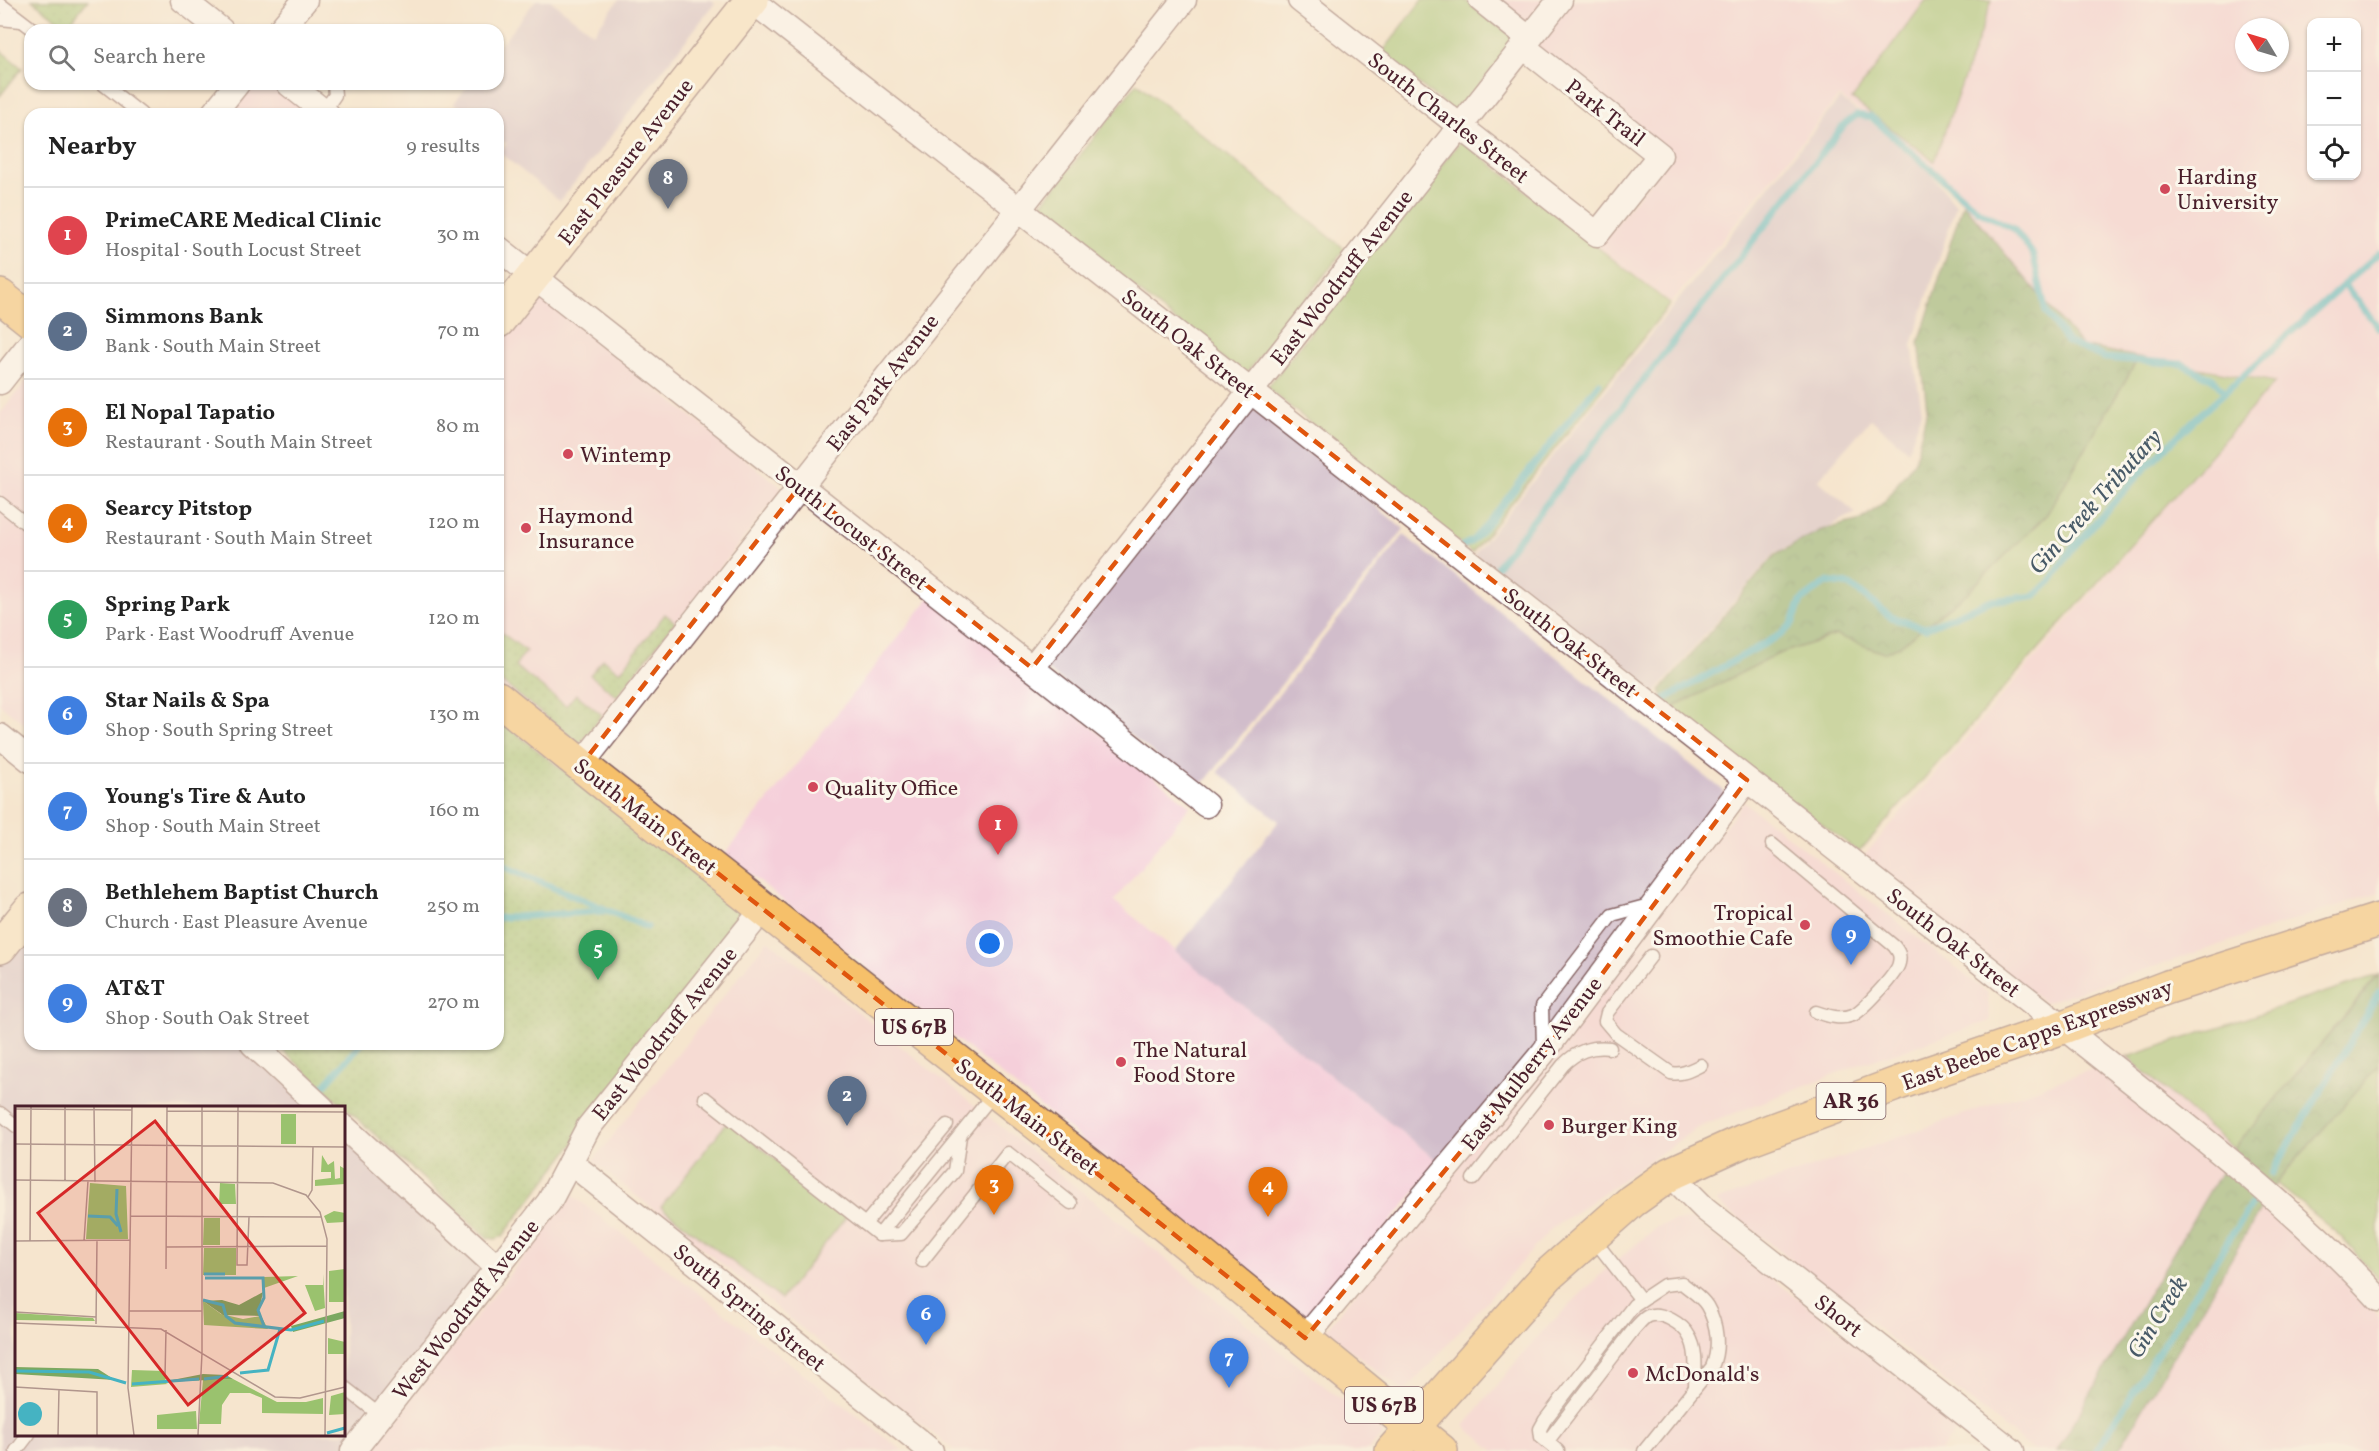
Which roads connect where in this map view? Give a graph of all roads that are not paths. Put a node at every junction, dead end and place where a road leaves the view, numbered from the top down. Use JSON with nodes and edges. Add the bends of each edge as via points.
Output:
{"nodes":[{"id":1,"x":183,"y":0,"type":"edge"},
{"id":2,"x":304,"y":0,"type":"edge"},
{"id":3,"x":752,"y":0,"type":"edge"},
{"id":4,"x":1184,"y":0,"type":"edge"},
{"id":5,"x":1300,"y":0,"type":"edge"},
{"id":6,"x":1481,"y":0,"type":"edge"},
{"id":7,"x":1560,"y":0,"type":"edge"},
{"id":8,"x":0,"y":4,"type":"edge"},
{"id":9,"x":0,"y":19,"type":"edge"},
{"id":10,"x":22,"y":21,"type":"junction"},
{"id":11,"x":26,"y":24,"type":"edge"},
{"id":12,"x":213,"y":24,"type":"edge"},
{"id":13,"x":285,"y":24,"type":"edge"},
{"id":14,"x":1526,"y":43,"type":"junction"},
{"id":15,"x":111,"y":90,"type":"edge"},
{"id":16,"x":232,"y":90,"type":"edge"},
{"id":17,"x":297,"y":90,"type":"edge"},
{"id":18,"x":335,"y":90,"type":"edge"},
{"id":19,"x":133,"y":108,"type":"edge"},
{"id":20,"x":218,"y":108,"type":"edge"},
{"id":21,"x":320,"y":108,"type":"edge"},
{"id":22,"x":328,"y":108,"type":"edge"},
{"id":23,"x":1460,"y":126,"type":"junction"},
{"id":24,"x":1018,"y":209,"type":"junction"},
{"id":25,"x":1597,"y":234,"type":"joint"},
{"id":26,"x":504,"y":253,"type":"edge"},
{"id":27,"x":534,"y":276,"type":"junction"},
{"id":28,"x":0,"y":296,"type":"edge"},
{"id":29,"x":504,"y":314,"type":"edge"},
{"id":30,"x":24,"y":315,"type":"edge"},
{"id":31,"x":24,"y":352,"type":"edge"},
{"id":32,"x":0,"y":382,"type":"edge"},
{"id":33,"x":1251,"y":391,"type":"junction"},
{"id":34,"x":800,"y":486,"type":"junction"},
{"id":35,"x":0,"y":503,"type":"edge"},
{"id":36,"x":24,"y":522,"type":"edge"},
{"id":37,"x":1032,"y":668,"type":"junction"},
{"id":38,"x":504,"y":703,"type":"edge"},
{"id":39,"x":0,"y":736,"type":"edge"},
{"id":40,"x":24,"y":755,"type":"edge"},
{"id":41,"x":580,"y":765,"type":"junction"},
{"id":42,"x":1747,"y":780,"type":"junction"},
{"id":43,"x":1206,"y":805,"type":"dead end"},
{"id":44,"x":1772,"y":844,"type":"dead end"},
{"id":45,"x":764,"y":908,"type":"junction"},
{"id":46,"x":24,"y":917,"type":"edge"},
{"id":47,"x":2379,"y":920,"type":"edge"},
{"id":48,"x":0,"y":947,"type":"edge"},
{"id":49,"x":1650,"y":956,"type":"dead end"},
{"id":50,"x":1816,"y":1012,"type":"dead end"},
{"id":51,"x":2063,"y":1028,"type":"junction"},
{"id":52,"x":1610,"y":1048,"type":"dead end"},
{"id":53,"x":259,"y":1050,"type":"edge"},
{"id":54,"x":1701,"y":1065,"type":"dead end"},
{"id":55,"x":996,"y":1091,"type":"junction"},
{"id":56,"x":705,"y":1098,"type":"dead end"},
{"id":57,"x":309,"y":1103,"type":"edge"},
{"id":58,"x":0,"y":1113,"type":"edge"},
{"id":59,"x":15,"y":1125,"type":"edge"},
{"id":60,"x":947,"y":1125,"type":"dead end"},
{"id":61,"x":345,"y":1128,"type":"edge"},
{"id":62,"x":960,"y":1135,"type":"junction"},
{"id":63,"x":570,"y":1162,"type":"junction"},
{"id":64,"x":1670,"y":1174,"type":"junction"},
{"id":65,"x":1473,"y":1179,"type":"dead end"},
{"id":66,"x":1071,"y":1203,"type":"dead end"},
{"id":67,"x":865,"y":1224,"type":"junction"},
{"id":68,"x":879,"y":1235,"type":"junction"},
{"id":69,"x":1592,"y":1236,"type":"junction"},
{"id":70,"x":922,"y":1261,"type":"dead end"},
{"id":71,"x":498,"y":1268,"type":"junction"},
{"id":72,"x":2379,"y":1299,"type":"edge"},
{"id":73,"x":1641,"y":1300,"type":"junction"},
{"id":74,"x":1305,"y":1338,"type":"junction"},
{"id":75,"x":345,"y":1388,"type":"edge"},
{"id":76,"x":1695,"y":1388,"type":"junction"},
{"id":77,"x":381,"y":1416,"type":"junction"},
{"id":78,"x":27,"y":1436,"type":"edge"},
{"id":79,"x":1402,"y":1439,"type":"edge"},
{"id":80,"x":1547,"y":1442,"type":"junction"},
{"id":81,"x":16,"y":1451,"type":"edge"},
{"id":82,"x":353,"y":1451,"type":"edge"},
{"id":83,"x":931,"y":1451,"type":"edge"},
{"id":84,"x":1441,"y":1451,"type":"edge"},
{"id":85,"x":1558,"y":1451,"type":"edge"},
{"id":86,"x":1644,"y":1451,"type":"edge"},
{"id":87,"x":2012,"y":1451,"type":"edge"}],
"edges":[{"from":1,"to":12,"type":"street"},
{"from":2,"to":13,"type":"street"},
{"from":3,"to":24,"type":"street","name":"South Oak Street"},
{"from":3,"to":27,"type":"street","name":"East Pleasure Avenue"},
{"from":4,"to":24,"type":"street","name":"East Park Avenue"},
{"from":5,"to":23,"type":"street","name":"South Charles Street"},
{"from":6,"to":14,"type":"street","name":"Park Trail","via":[[1522,33]]},
{"from":7,"to":14,"type":"street","name":"East Woodruff Avenue"},
{"from":8,"to":10,"type":"lane"},
{"from":9,"to":10,"type":"lane"},
{"from":10,"to":11,"type":"lane"},
{"from":14,"to":23,"type":"street","name":"East Woodruff Avenue"},
{"from":14,"to":25,"type":"street","name":"Park Trail","via":[[1530,52],[1660,155]]},
{"from":15,"to":19,"type":"lane"},
{"from":16,"to":20,"type":"street"},
{"from":17,"to":21,"type":"street"},
{"from":18,"to":22,"type":"lane"},
{"from":23,"to":25,"type":"street","name":"South Charles Street"},
{"from":23,"to":33,"type":"street","name":"East Woodruff Avenue"},
{"from":24,"to":33,"type":"street","name":"South Oak Street"},
{"from":24,"to":34,"type":"street","name":"East Park Avenue"},
{"from":26,"to":27,"type":"street","name":"South Locust Street"},
{"from":27,"to":29,"type":"street","name":"East Pleasure Avenue"},
{"from":27,"to":34,"type":"street","name":"South Locust Street"},
{"from":28,"to":30,"type":"main road"},
{"from":31,"to":32,"type":"street"},
{"from":33,"to":37,"type":"street","name":"East Woodruff Avenue"},
{"from":33,"to":42,"type":"street","name":"South Oak Street"},
{"from":34,"to":37,"type":"street","name":"South Locust Street"},
{"from":34,"to":41,"type":"street","name":"East Park Avenue"},
{"from":35,"to":36,"type":"lane"},
{"from":37,"to":43,"type":"street","name":"South Locust Street"},
{"from":38,"to":41,"type":"main road","name":"South Main Street","number":"US 67B"},
{"from":39,"to":40,"type":"street"},
{"from":41,"to":45,"type":"main road","name":"South Main Street","number":"US 67B"},
{"from":42,"to":51,"type":"street","name":"South Oak Street"},
{"from":42,"to":74,"type":"street","name":"East Mulberry Avenue","via":[[1543,1053]]},
{"from":44,"to":50,"type":"lane","via":[[1899,953],[1896,971],[1853,1015],[1829,1017]]},
{"from":45,"to":55,"type":"main road","name":"South Main Street","number":"US 67B"},
{"from":45,"to":63,"type":"street","name":"East Woodruff Avenue","via":[[588,1128]]},
{"from":46,"to":48,"type":"street"},
{"from":47,"to":51,"type":"main road","name":"East Beebe Capps Expressway","number":"AR 36","via":[[2169,987]]},
{"from":49,"to":54,"type":"lane","via":[[1605,1021],[1616,1034],[1671,1073]]},
{"from":51,"to":64,"type":"main road","name":"East Beebe Capps Expressway","number":"AR 36","via":[[1899,1083],[1743,1141]]},
{"from":51,"to":72,"type":"street","name":"South Oak Street","via":[[2252,1180],[2339,1256]]},
{"from":52,"to":65,"type":"lane","via":[[1588,1049],[1574,1055]]},
{"from":53,"to":57,"type":"street"},
{"from":55,"to":62,"type":"lane"},
{"from":55,"to":74,"type":"main road","name":"South Main Street","number":"US 67B"},
{"from":56,"to":67,"type":"lane"},
{"from":58,"to":59,"type":"lane"},
{"from":60,"to":67,"type":"lane"},
{"from":61,"to":71,"type":"street"},
{"from":62,"to":68,"type":"lane"},
{"from":62,"to":68,"type":"lane","via":[[955,1171],[901,1234]]},
{"from":63,"to":71,"type":"street","name":"West Woodruff Avenue","via":[[549,1202]]},
{"from":63,"to":83,"type":"street","name":"South Spring Street"},
{"from":64,"to":69,"type":"main road","name":"East Beebe Capps Expressway","number":"AR 36"},
{"from":64,"to":87,"type":"street","name":"Short","via":[[1705,1209]]},
{"from":66,"to":70,"type":"lane","via":[[1008,1153]]},
{"from":67,"to":68,"type":"lane"},
{"from":69,"to":73,"type":"lane"},
{"from":69,"to":79,"type":"main road","name":"East Beebe Capps Expressway","number":"AR 36","via":[[1548,1275]]},
{"from":71,"to":77,"type":"street","name":"West Woodruff Avenue"},
{"from":73,"to":76,"type":"lane","via":[[1664,1285],[1682,1283],[1707,1305],[1717,1333],[1717,1354]]},
{"from":73,"to":80,"type":"lane","via":[[1545,1420],[1540,1429]]},
{"from":74,"to":79,"type":"main road","name":"South Main Street","number":"US 67B"},
{"from":75,"to":77,"type":"lane"},
{"from":76,"to":80,"type":"lane","via":[[1695,1359],[1689,1335],[1659,1315],[1647,1316]]},
{"from":76,"to":86,"type":"lane"},
{"from":77,"to":82,"type":"street","name":"West Woodruff Avenue"},
{"from":78,"to":81,"type":"lane"},
{"from":79,"to":84,"type":"main road","name":"South Main Street","number":"US 67B"},
{"from":80,"to":85,"type":"lane"}]}
